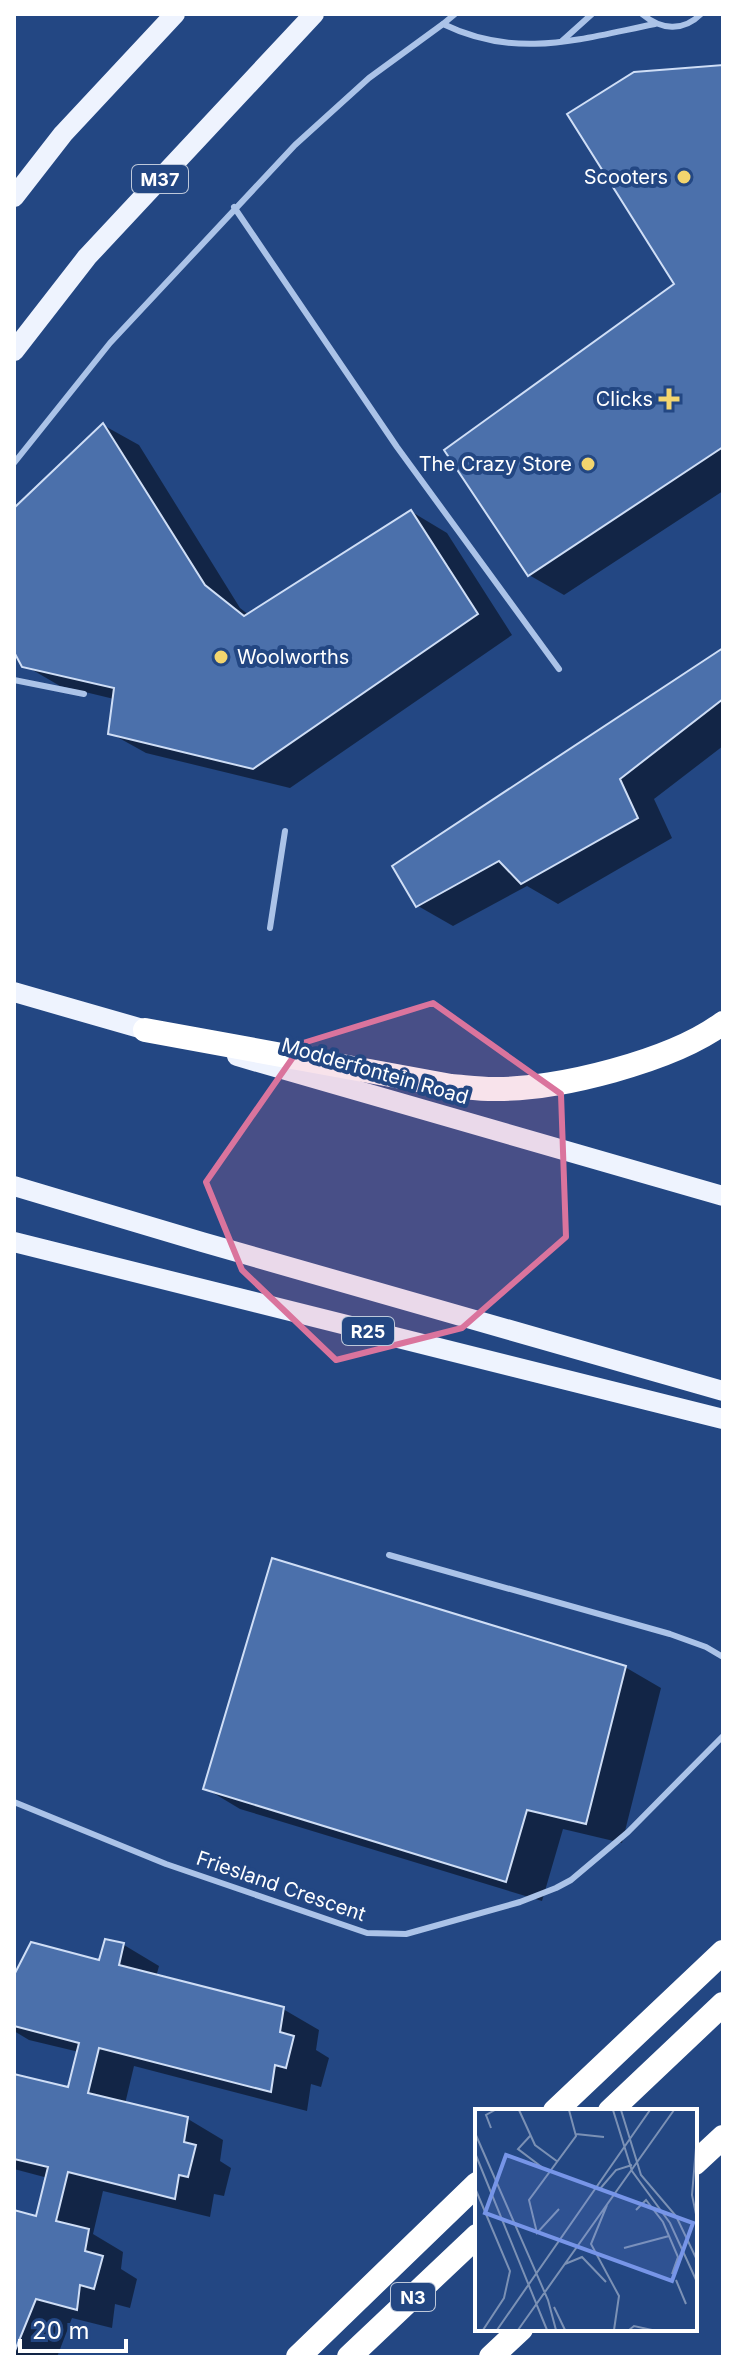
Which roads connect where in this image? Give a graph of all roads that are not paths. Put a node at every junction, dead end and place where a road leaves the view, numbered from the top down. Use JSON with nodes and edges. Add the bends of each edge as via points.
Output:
{"nodes":[{"id":1,"x":175,"y":14,"type":"edge"},
{"id":2,"x":314,"y":14,"type":"edge"},
{"id":3,"x":455,"y":14,"type":"edge"},
{"id":4,"x":592,"y":14,"type":"edge"},
{"id":5,"x":642,"y":14,"type":"edge"},
{"id":6,"x":701,"y":14,"type":"edge"},
{"id":7,"x":443,"y":24,"type":"junction"},
{"id":8,"x":655,"y":24,"type":"junction"},
{"id":9,"x":560,"y":44,"type":"junction"},
{"id":10,"x":14,"y":197,"type":"edge"},
{"id":11,"x":234,"y":207,"type":"junction"},
{"id":12,"x":14,"y":351,"type":"edge"},
{"id":13,"x":14,"y":463,"type":"edge"},
{"id":14,"x":559,"y":669,"type":"dead end"},
{"id":15,"x":14,"y":680,"type":"edge"},
{"id":16,"x":84,"y":694,"type":"dead end"},
{"id":17,"x":285,"y":831,"type":"dead end"},
{"id":18,"x":270,"y":928,"type":"dead end"},
{"id":19,"x":14,"y":992,"type":"edge"},
{"id":20,"x":723,"y":1023,"type":"edge"},
{"id":21,"x":145,"y":1030,"type":"junction"},
{"id":22,"x":14,"y":1186,"type":"edge"},
{"id":23,"x":723,"y":1196,"type":"edge"},
{"id":24,"x":14,"y":1242,"type":"edge"},
{"id":25,"x":723,"y":1391,"type":"edge"},
{"id":26,"x":723,"y":1419,"type":"edge"},
{"id":27,"x":389,"y":1555,"type":"dead end"},
{"id":28,"x":723,"y":1657,"type":"edge"},
{"id":29,"x":723,"y":1736,"type":"edge"},
{"id":30,"x":14,"y":1802,"type":"edge"},
{"id":31,"x":723,"y":1952,"type":"edge"},
{"id":32,"x":723,"y":2004,"type":"edge"},
{"id":33,"x":557,"y":2109,"type":"edge"},
{"id":34,"x":612,"y":2109,"type":"edge"},
{"id":35,"x":723,"y":2137,"type":"edge"},
{"id":36,"x":697,"y":2161,"type":"edge"},
{"id":37,"x":475,"y":2186,"type":"edge"},
{"id":38,"x":475,"y":2238,"type":"edge"},
{"id":39,"x":519,"y":2331,"type":"edge"},
{"id":40,"x":298,"y":2357,"type":"edge"},
{"id":41,"x":349,"y":2357,"type":"edge"},
{"id":42,"x":491,"y":2357,"type":"edge"}],
"edges":[{"from":1,"to":10,"type":"main road","via":[[63,134]]},
{"from":2,"to":12,"type":"main road","number":"M37","via":[[87,257]]},
{"from":3,"to":7,"type":"lane"},
{"from":4,"to":9,"type":"lane"},
{"from":5,"to":8,"type":"lane"},
{"from":6,"to":8,"type":"lane","via":[[685,26]]},
{"from":7,"to":9,"type":"lane","via":[[485,40]]},
{"from":7,"to":11,"type":"lane","via":[[369,78]]},
{"from":8,"to":9,"type":"lane"},
{"from":11,"to":13,"type":"lane","via":[[110,343]]},
{"from":11,"to":14,"type":"lane","via":[[397,447]]},
{"from":15,"to":16,"type":"lane"},
{"from":17,"to":18,"type":"lane"},
{"from":19,"to":21,"type":"main road","name":"Modderfontein Road"},
{"from":20,"to":21,"type":"highway","via":[[654,1058],[546,1085],[495,1089],[451,1086]]},
{"from":21,"to":23,"type":"main road","name":"Modderfontein Road"},
{"from":22,"to":25,"type":"main road"},
{"from":24,"to":26,"type":"main road","number":"R25"},
{"from":27,"to":28,"type":"lane","via":[[670,1634]]},
{"from":29,"to":30,"type":"lane","name":"Friesland Crescent","via":[[628,1832],[571,1880],[520,1902],[406,1934],[367,1933],[166,1864]]},
{"from":31,"to":33,"type":"highway"},
{"from":32,"to":34,"type":"highway"},
{"from":35,"to":36,"type":"highway"},
{"from":37,"to":40,"type":"highway"},
{"from":38,"to":41,"type":"highway","number":"N3"},
{"from":39,"to":42,"type":"highway"}]}
